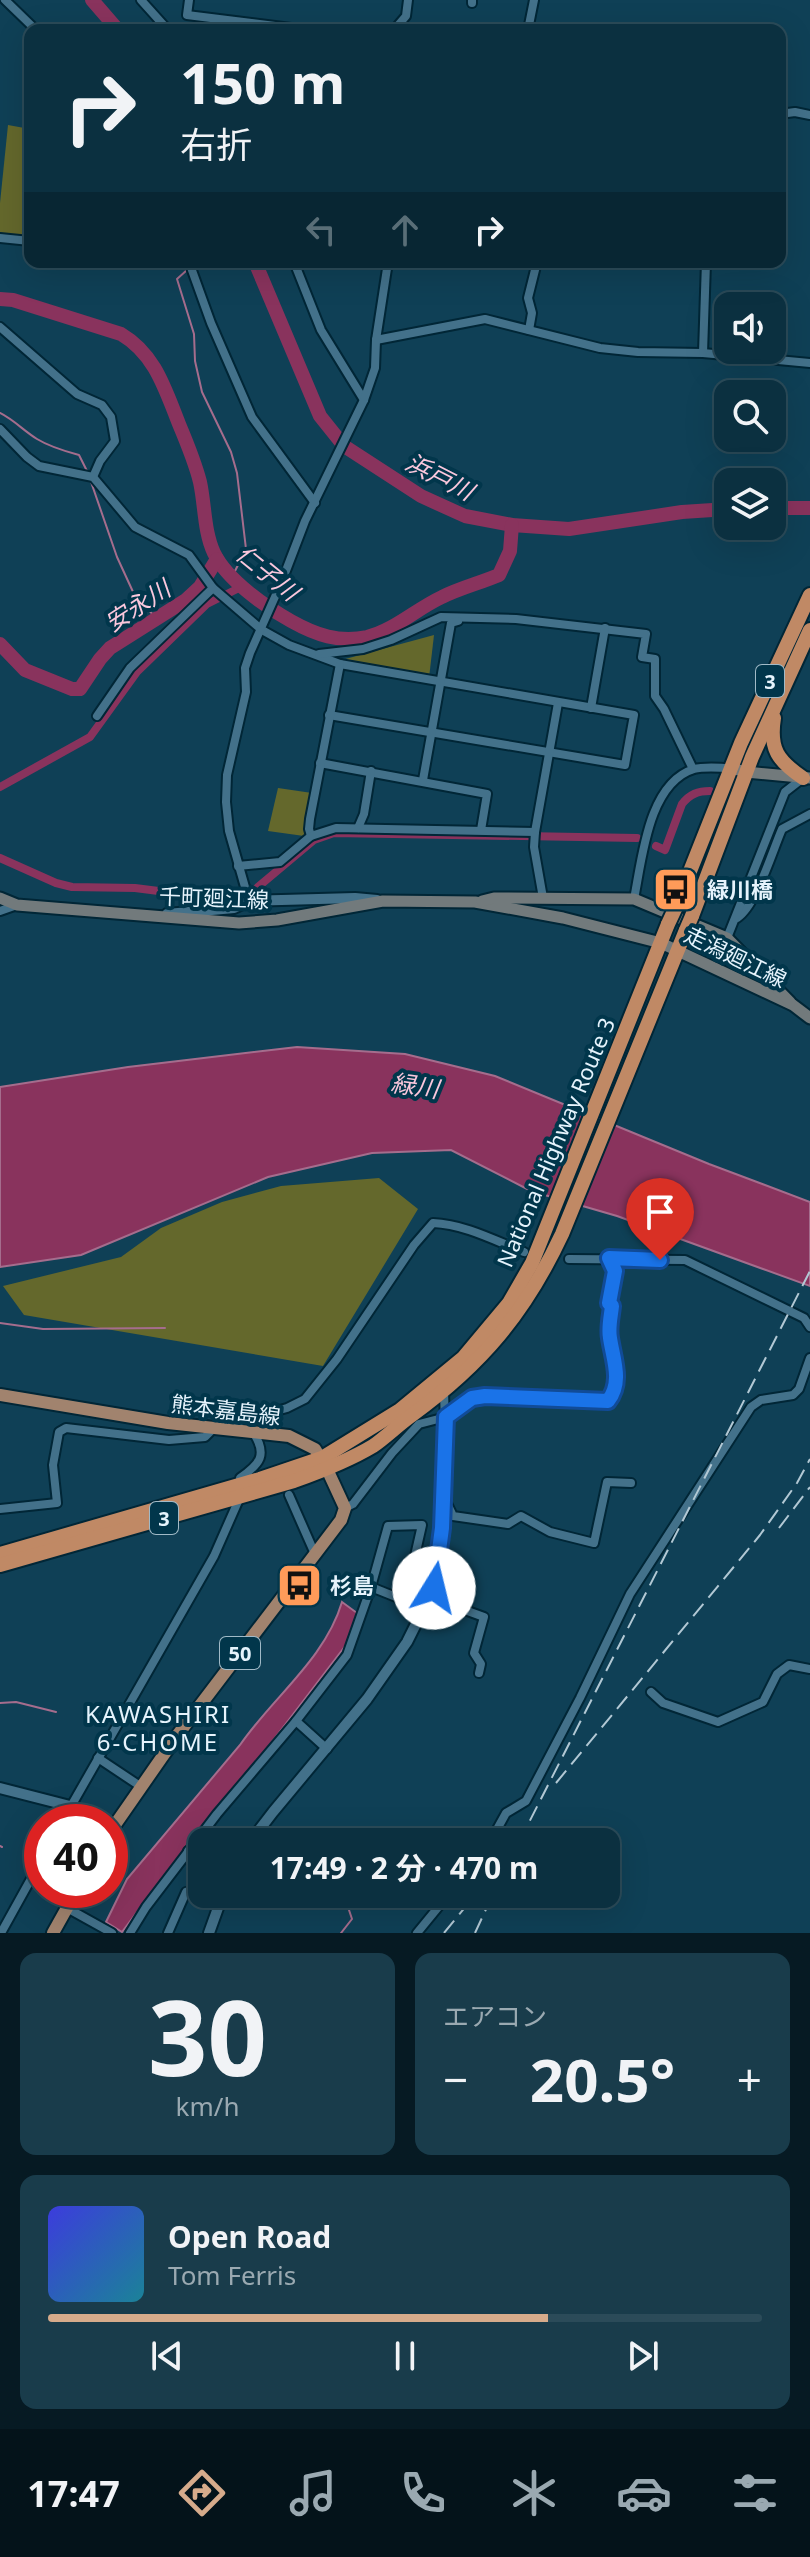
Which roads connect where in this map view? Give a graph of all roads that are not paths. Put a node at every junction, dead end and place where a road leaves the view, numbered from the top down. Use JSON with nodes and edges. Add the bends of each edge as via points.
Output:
{"nodes":[{"id":1,"x":5,"y":0,"type":"edge"},
{"id":2,"x":141,"y":0,"type":"edge"},
{"id":3,"x":189,"y":0,"type":"edge"},
{"id":4,"x":408,"y":0,"type":"edge"},
{"id":5,"x":534,"y":0,"type":"edge"},
{"id":6,"x":30,"y":24,"type":"edge"},
{"id":7,"x":163,"y":24,"type":"edge"},
{"id":8,"x":259,"y":24,"type":"edge"},
{"id":9,"x":399,"y":24,"type":"edge"},
{"id":10,"x":529,"y":24,"type":"edge"},
{"id":11,"x":786,"y":113,"type":"edge"},
{"id":12,"x":810,"y":115,"type":"edge"},
{"id":13,"x":0,"y":238,"type":"edge"},
{"id":14,"x":24,"y":240,"type":"edge"},
{"id":15,"x":191,"y":268,"type":"edge"},
{"id":16,"x":296,"y":268,"type":"edge"},
{"id":17,"x":387,"y":268,"type":"edge"},
{"id":18,"x":536,"y":268,"type":"edge"},
{"id":19,"x":706,"y":268,"type":"edge"},
{"id":20,"x":0,"y":327,"type":"edge"},
{"id":21,"x":529,"y":330,"type":"junction"},
{"id":22,"x":376,"y":340,"type":"junction"},
{"id":23,"x":703,"y":353,"type":"junction"},
{"id":24,"x":810,"y":363,"type":"edge"},
{"id":25,"x":364,"y":400,"type":"junction"},
{"id":26,"x":0,"y":429,"type":"edge"},
{"id":27,"x":93,"y":477,"type":"junction"},
{"id":28,"x":315,"y":503,"type":"junction"},
{"id":29,"x":213,"y":588,"type":"junction"},
{"id":30,"x":810,"y":595,"type":"edge"},
{"id":31,"x":466,"y":619,"type":"junction"},
{"id":32,"x":605,"y":628,"type":"junction"},
{"id":33,"x":262,"y":630,"type":"junction"},
{"id":34,"x":810,"y":630,"type":"edge"},
{"id":35,"x":318,"y":654,"type":"junction"},
{"id":36,"x":340,"y":664,"type":"junction"},
{"id":37,"x":441,"y":682,"type":"junction"},
{"id":38,"x":780,"y":694,"type":"junction"},
{"id":39,"x":558,"y":703,"type":"junction"},
{"id":40,"x":591,"y":708,"type":"junction"},
{"id":41,"x":329,"y":715,"type":"junction"},
{"id":42,"x":97,"y":716,"type":"dead end"},
{"id":43,"x":432,"y":733,"type":"junction"},
{"id":44,"x":549,"y":753,"type":"junction"},
{"id":45,"x":320,"y":763,"type":"junction"},
{"id":46,"x":693,"y":769,"type":"junction"},
{"id":47,"x":738,"y":770,"type":"junction"},
{"id":48,"x":371,"y":771,"type":"junction"},
{"id":49,"x":807,"y":778,"type":"edge"},
{"id":50,"x":423,"y":780,"type":"junction"},
{"id":51,"x":810,"y":814,"type":"edge"},
{"id":52,"x":358,"y":828,"type":"junction"},
{"id":53,"x":481,"y":830,"type":"junction"},
{"id":54,"x":535,"y":832,"type":"junction"},
{"id":55,"x":311,"y":836,"type":"junction"},
{"id":56,"x":238,"y":866,"type":"junction"},
{"id":57,"x":0,"y":898,"type":"edge"},
{"id":58,"x":543,"y":898,"type":"junction"},
{"id":59,"x":634,"y":899,"type":"junction"},
{"id":60,"x":249,"y":901,"type":"junction"},
{"id":61,"x":383,"y":901,"type":"junction"},
{"id":62,"x":475,"y":902,"type":"junction"},
{"id":63,"x":17,"y":905,"type":"junction"},
{"id":64,"x":0,"y":911,"type":"edge"},
{"id":65,"x":153,"y":916,"type":"junction"},
{"id":66,"x":736,"y":918,"type":"junction"},
{"id":67,"x":727,"y":938,"type":"junction"},
{"id":68,"x":659,"y":947,"type":"junction"},
{"id":69,"x":676,"y":955,"type":"junction"},
{"id":70,"x":793,"y":1005,"type":"junction"},
{"id":71,"x":810,"y":1018,"type":"edge"},
{"id":72,"x":524,"y":1252,"type":"dead end"},
{"id":73,"x":609,"y":1258,"type":"junction"},
{"id":74,"x":569,"y":1259,"type":"dead end"},
{"id":75,"x":810,"y":1327,"type":"edge"},
{"id":76,"x":810,"y":1358,"type":"edge"},
{"id":77,"x":444,"y":1392,"type":"junction"},
{"id":78,"x":0,"y":1395,"type":"edge"},
{"id":79,"x":446,"y":1417,"type":"junction"},
{"id":80,"x":214,"y":1428,"type":"junction"},
{"id":81,"x":253,"y":1432,"type":"junction"},
{"id":82,"x":324,"y":1464,"type":"junction"},
{"id":83,"x":631,"y":1483,"type":"dead end"},
{"id":84,"x":240,"y":1490,"type":"junction"},
{"id":85,"x":289,"y":1495,"type":"dead end"},
{"id":86,"x":444,"y":1497,"type":"junction"},
{"id":87,"x":345,"y":1508,"type":"junction"},
{"id":88,"x":0,"y":1509,"type":"edge"},
{"id":89,"x":442,"y":1528,"type":"joint"},
{"id":90,"x":0,"y":1554,"type":"edge"},
{"id":91,"x":315,"y":1554,"type":"junction"},
{"id":92,"x":0,"y":1565,"type":"edge"},
{"id":93,"x":371,"y":1587,"type":"junction"},
{"id":94,"x":405,"y":1600,"type":"junction"},
{"id":95,"x":440,"y":1601,"type":"dead end"},
{"id":96,"x":426,"y":1609,"type":"junction"},
{"id":97,"x":810,"y":1669,"type":"edge"},
{"id":98,"x":479,"y":1673,"type":"dead end"},
{"id":99,"x":651,"y":1692,"type":"dead end"},
{"id":100,"x":296,"y":1721,"type":"junction"},
{"id":101,"x":327,"y":1749,"type":"junction"},
{"id":102,"x":98,"y":1758,"type":"junction"},
{"id":103,"x":140,"y":1786,"type":"junction"},
{"id":104,"x":0,"y":1788,"type":"edge"},
{"id":105,"x":62,"y":1804,"type":"edge"},
{"id":106,"x":71,"y":1804,"type":"edge"},
{"id":107,"x":128,"y":1804,"type":"edge"},
{"id":108,"x":207,"y":1828,"type":"edge"},
{"id":109,"x":261,"y":1828,"type":"edge"},
{"id":110,"x":498,"y":1828,"type":"edge"},
{"id":111,"x":188,"y":1851,"type":"edge"},
{"id":112,"x":24,"y":1891,"type":"edge"},
{"id":113,"x":188,"y":1893,"type":"edge"},
{"id":114,"x":67,"y":1908,"type":"joint"},
{"id":115,"x":217,"y":1908,"type":"edge"},
{"id":116,"x":438,"y":1908,"type":"edge"},
{"id":117,"x":1,"y":1933,"type":"edge"},
{"id":118,"x":53,"y":1933,"type":"edge"},
{"id":119,"x":112,"y":1933,"type":"edge"},
{"id":120,"x":130,"y":1933,"type":"edge"},
{"id":121,"x":168,"y":1933,"type":"edge"},
{"id":122,"x":209,"y":1933,"type":"edge"},
{"id":123,"x":417,"y":1933,"type":"edge"}],
"edges":[{"from":1,"to":6,"type":"street"},
{"from":2,"to":7,"type":"street"},
{"from":3,"to":8,"type":"street","via":[[187,15]]},
{"from":4,"to":9,"type":"street"},
{"from":5,"to":10,"type":"street"},
{"from":11,"to":12,"type":"street"},
{"from":13,"to":14,"type":"street"},
{"from":15,"to":28,"type":"street","via":[[252,417]]},
{"from":16,"to":25,"type":"street","via":[[321,330]]},
{"from":17,"to":22,"type":"street"},
{"from":18,"to":21,"type":"street","via":[[528,298]]},
{"from":19,"to":23,"type":"street"},
{"from":20,"to":27,"type":"street","via":[[111,417],[115,441]]},
{"from":21,"to":22,"type":"street","via":[[485,319]]},
{"from":21,"to":23,"type":"street","via":[[600,348]]},
{"from":22,"to":25,"type":"street","via":[[375,368]]},
{"from":23,"to":24,"type":"street"},
{"from":25,"to":28,"type":"street"},
{"from":26,"to":27,"type":"street","via":[[39,466]]},
{"from":27,"to":29,"type":"street","via":[[135,527],[189,555]]},
{"from":28,"to":33,"type":"street"},
{"from":29,"to":33,"type":"street"},
{"from":29,"to":42,"type":"street","via":[[130,668]]},
{"from":30,"to":47,"type":"highway","name":"National Highway Route 3","number":"3"},
{"from":31,"to":32,"type":"street"},
{"from":31,"to":35,"type":"street","via":[[441,617],[363,649]]},
{"from":31,"to":37,"type":"street","via":[[451,623]]},
{"from":32,"to":40,"type":"street"},
{"from":32,"to":46,"type":"street","via":[[646,634],[642,657],[655,659],[655,696]]},
{"from":33,"to":35,"type":"street"},
{"from":33,"to":56,"type":"street","via":[[245,668],[246,692],[227,775],[229,831]]},
{"from":34,"to":38,"type":"highway","name":"National Highway Route 3","number":"3"},
{"from":35,"to":36,"type":"street"},
{"from":36,"to":37,"type":"street"},
{"from":36,"to":41,"type":"street"},
{"from":37,"to":39,"type":"street"},
{"from":37,"to":43,"type":"street"},
{"from":38,"to":47,"type":"highway","name":"National Highway Route 3","number":"3"},
{"from":38,"to":49,"type":"highway","via":[[773,721],[775,748],[782,763]]},
{"from":39,"to":40,"type":"street"},
{"from":39,"to":44,"type":"street"},
{"from":40,"to":44,"type":"street","via":[[634,715],[625,765]]},
{"from":41,"to":43,"type":"street"},
{"from":41,"to":45,"type":"street"},
{"from":43,"to":44,"type":"street"},
{"from":43,"to":50,"type":"street"},
{"from":44,"to":54,"type":"street"},
{"from":45,"to":48,"type":"street"},
{"from":45,"to":55,"type":"street"},
{"from":46,"to":47,"type":"street"},
{"from":46,"to":59,"type":"street","via":[[659,801]]},
{"from":47,"to":49,"type":"main road"},
{"from":47,"to":68,"type":"highway","name":"National Highway Route 3","number":"3","bridge":true},
{"from":47,"to":69,"type":"highway","name":"National Highway Route 3","number":"3"},
{"from":48,"to":50,"type":"street"},
{"from":48,"to":52,"type":"street"},
{"from":49,"to":66,"type":"street","via":[[785,792]]},
{"from":50,"to":53,"type":"street","via":[[487,794]]},
{"from":51,"to":66,"type":"street","via":[[782,829],[758,889],[745,913]]},
{"from":52,"to":53,"type":"street"},
{"from":52,"to":55,"type":"street"},
{"from":53,"to":54,"type":"street"},
{"from":54,"to":58,"type":"street"},
{"from":55,"to":56,"type":"street","via":[[280,862]]},
{"from":56,"to":60,"type":"street"},
{"from":57,"to":63,"type":"main road","name":"千町廻江線"},
{"from":58,"to":59,"type":"main road","name":"千町廻江線"},
{"from":58,"to":62,"type":"main road","name":"千町廻江線"},
{"from":59,"to":67,"type":"main road","name":"走潟廻江線"},
{"from":60,"to":61,"type":"street"},
{"from":60,"to":65,"type":"street","via":[[234,908]]},
{"from":61,"to":62,"type":"main road","name":"千町廻江線"},
{"from":61,"to":65,"type":"main road","name":"千町廻江線","via":[[270,921]]},
{"from":62,"to":68,"type":"main road","name":"千町廻江線","via":[[563,918]]},
{"from":63,"to":64,"type":"street"},
{"from":63,"to":65,"type":"main road","name":"千町廻江線"},
{"from":66,"to":67,"type":"street"},
{"from":67,"to":70,"type":"main road","name":"走潟廻江線"},
{"from":68,"to":69,"type":"main road","name":"走潟廻江線"},
{"from":68,"to":82,"type":"highway","name":"National Highway Route 3","number":"3","via":[[532,1263],[509,1303],[463,1358]]},
{"from":69,"to":70,"type":"main road","name":"走潟廻江線"},
{"from":69,"to":77,"type":"highway","name":"National Highway Route 3","number":"3","via":[[544,1272],[519,1312]]},
{"from":70,"to":71,"type":"main road","name":"走潟廻江線"},
{"from":72,"to":80,"type":"street","via":[[433,1223],[305,1399]]},
{"from":73,"to":74,"type":"street"},
{"from":73,"to":75,"type":"street","via":[[685,1260],[804,1318]]},
{"from":73,"to":79,"type":"street","via":[[615,1271],[609,1337],[616,1365],[615,1389],[608,1401],[485,1396],[472,1398]]},
{"from":76,"to":110,"type":"street","via":[[793,1395],[751,1407],[630,1594],[526,1801],[506,1813]]},
{"from":77,"to":79,"type":"street"},
{"from":77,"to":82,"type":"highway","name":"National Highway Route 3","number":"3","via":[[374,1445]]},
{"from":78,"to":80,"type":"main road","name":"熊本嘉島線"},
{"from":79,"to":86,"type":"street"},
{"from":79,"to":87,"type":"street","via":[[419,1424]]},
{"from":80,"to":81,"type":"main road","name":"熊本嘉島線"},
{"from":80,"to":88,"type":"street","via":[[205,1437],[169,1440],[66,1428],[59,1432],[53,1465],[57,1503]]},
{"from":81,"to":82,"type":"main road","name":"熊本嘉島線","via":[[308,1444]]},
{"from":81,"to":84,"type":"street","via":[[260,1460],[240,1478]]},
{"from":82,"to":84,"type":"highway","name":"National Highway Route 3","number":"3"},
{"from":82,"to":87,"type":"main road"},
{"from":83,"to":86,"type":"street","via":[[607,1482],[594,1543],[550,1532],[521,1516],[508,1524],[453,1516]]},
{"from":84,"to":90,"type":"highway","name":"National Highway Route 3","number":"3"},
{"from":84,"to":92,"type":"highway","name":"National Highway Route 3","number":"3"},
{"from":84,"to":102,"type":"street","via":[[214,1556]]},
{"from":85,"to":91,"type":"street"},
{"from":86,"to":89,"type":"street"},
{"from":87,"to":91,"type":"main road","number":"50"},
{"from":89,"to":96,"type":"street","via":[[437,1578]]},
{"from":91,"to":103,"type":"main road","number":"50"},
{"from":93,"to":94,"type":"street"},
{"from":93,"to":94,"type":"street","via":[[388,1526],[422,1525]]},
{"from":93,"to":100,"type":"street","via":[[347,1655]]},
{"from":94,"to":96,"type":"street"},
{"from":95,"to":98,"type":"street","via":[[484,1617],[474,1653],[481,1664]]},
{"from":96,"to":101,"type":"street","via":[[378,1685]]},
{"from":97,"to":99,"type":"street","via":[[789,1665],[777,1674],[763,1702],[718,1722],[663,1703]]},
{"from":100,"to":101,"type":"street"},
{"from":100,"to":108,"type":"street"},
{"from":101,"to":109,"type":"street"},
{"from":102,"to":103,"type":"street"},
{"from":102,"to":106,"type":"street"},
{"from":103,"to":107,"type":"main road","number":"50"},
{"from":104,"to":105,"type":"street"},
{"from":111,"to":120,"type":"street"},
{"from":112,"to":117,"type":"street"},
{"from":113,"to":121,"type":"street"},
{"from":114,"to":118,"type":"main road"},
{"from":114,"to":119,"type":"street"},
{"from":115,"to":122,"type":"street"},
{"from":116,"to":123,"type":"street"}]}
